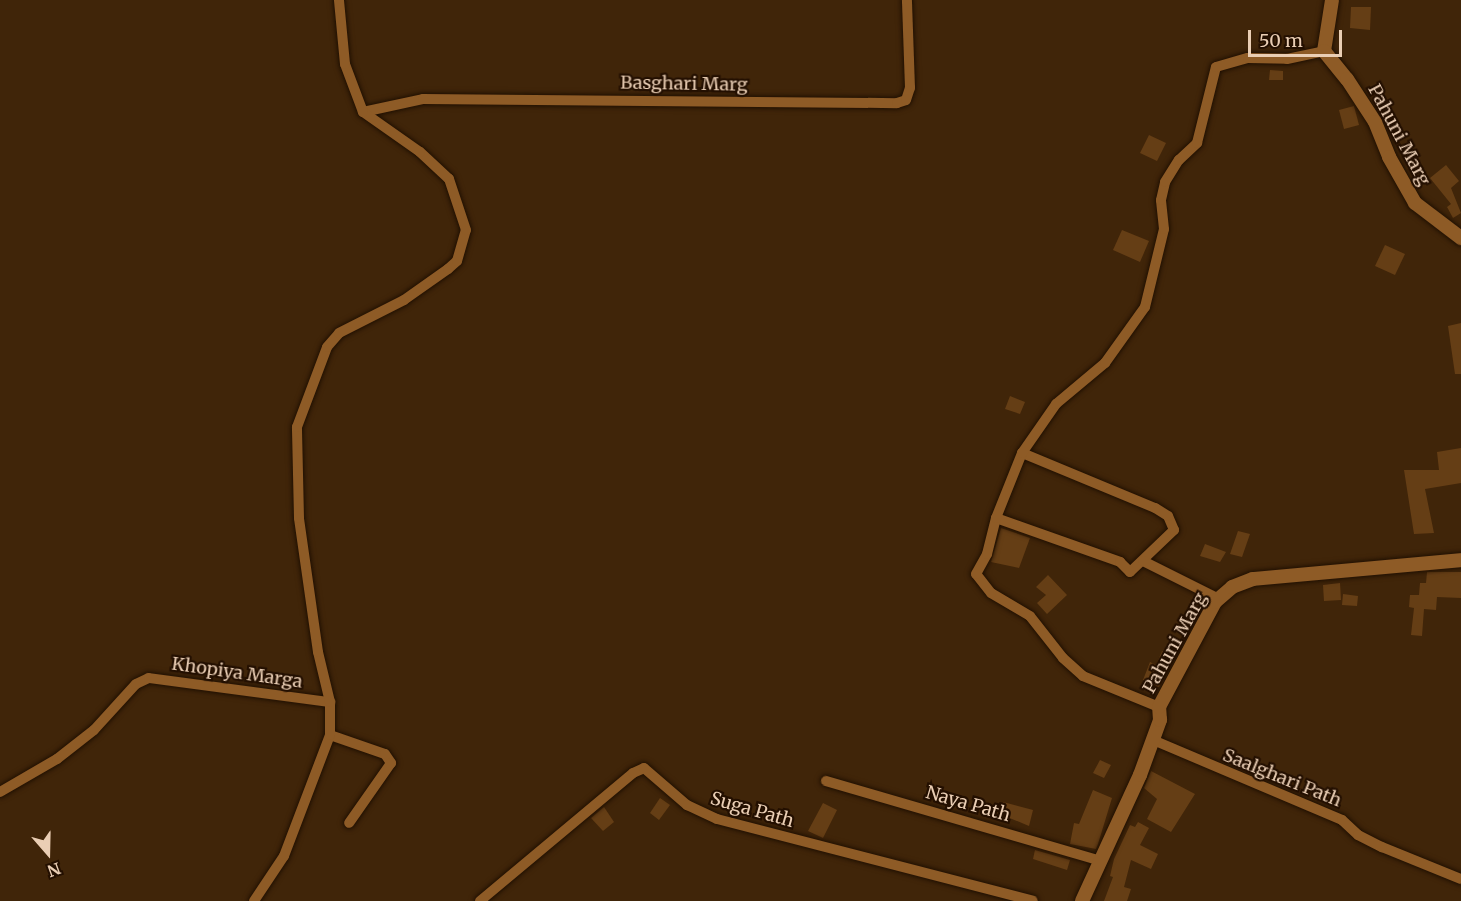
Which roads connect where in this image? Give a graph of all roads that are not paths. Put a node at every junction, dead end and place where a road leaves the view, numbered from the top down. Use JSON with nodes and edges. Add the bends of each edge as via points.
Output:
{"nodes":[{"id":1,"x":339,"y":0,"type":"edge"},
{"id":2,"x":907,"y":0,"type":"edge"},
{"id":3,"x":1332,"y":0,"type":"edge"},
{"id":4,"x":1324,"y":51,"type":"junction"},
{"id":5,"x":363,"y":112,"type":"junction"},
{"id":6,"x":1461,"y":238,"type":"edge"},
{"id":7,"x":1022,"y":453,"type":"junction"},
{"id":8,"x":996,"y":518,"type":"junction"},
{"id":9,"x":1461,"y":560,"type":"edge"},
{"id":10,"x":1143,"y":561,"type":"junction"},
{"id":11,"x":1219,"y":599,"type":"junction"},
{"id":12,"x":330,"y":702,"type":"junction"},
{"id":13,"x":1159,"y":707,"type":"junction"},
{"id":14,"x":330,"y":735,"type":"junction"},
{"id":15,"x":1153,"y":740,"type":"junction"},
{"id":16,"x":826,"y":781,"type":"dead end"},
{"id":17,"x":0,"y":792,"type":"edge"},
{"id":18,"x":349,"y":823,"type":"dead end"},
{"id":19,"x":1101,"y":861,"type":"junction"},
{"id":20,"x":1461,"y":879,"type":"edge"},
{"id":21,"x":254,"y":901,"type":"edge"},
{"id":22,"x":480,"y":901,"type":"edge"},
{"id":23,"x":1033,"y":901,"type":"edge"},
{"id":24,"x":1082,"y":901,"type":"edge"}],
"edges":[{"from":1,"to":5,"type":"street","via":[[345,64]]},
{"from":2,"to":5,"type":"street","name":"Basghari Marg","via":[[910,88],[906,100],[897,103],[423,99]]},
{"from":3,"to":4,"type":"street"},
{"from":4,"to":6,"type":"street","name":"Pahuni Marg","via":[[1375,122],[1415,203]]},
{"from":4,"to":7,"type":"street","via":[[1287,59],[1248,58],[1216,67],[1197,143],[1179,160],[1165,182],[1161,200],[1164,229],[1145,308],[1105,363],[1056,404]]},
{"from":5,"to":12,"type":"street","via":[[420,152],[449,179],[465,230],[457,261],[448,269],[404,300],[339,333],[327,347],[297,427],[299,518],[318,652]]},
{"from":7,"to":8,"type":"street"},
{"from":7,"to":10,"type":"street","via":[[1168,516],[1173,530]]},
{"from":8,"to":10,"type":"street","via":[[1120,562],[1130,572]]},
{"from":8,"to":13,"type":"street","via":[[987,554],[976,574],[983,587],[1030,616],[1063,658],[1083,676]]},
{"from":9,"to":11,"type":"street","name":"Pahuni Marg","via":[[1253,579],[1232,587]]},
{"from":10,"to":11,"type":"street"},
{"from":11,"to":13,"type":"street","name":"Pahuni Marg"},
{"from":12,"to":14,"type":"street"},
{"from":12,"to":17,"type":"street","name":"Khopiya Marga","via":[[148,678],[136,684],[76,744]]},
{"from":13,"to":15,"type":"street","name":"Pahuni Marg","via":[[1160,720]]},
{"from":14,"to":18,"type":"street","via":[[385,754],[391,763]]},
{"from":14,"to":21,"type":"street","via":[[284,856]]},
{"from":15,"to":19,"type":"street","name":"Pahuni Marg"},
{"from":15,"to":20,"type":"street","name":"Saalghari Path","via":[[1342,820],[1358,835],[1382,847]]},
{"from":16,"to":19,"type":"street","name":"Naya Path"},
{"from":19,"to":24,"type":"street","name":"Pahuni Marg"},
{"from":22,"to":23,"type":"street","name":"Suga Path","via":[[633,773],[644,768],[687,805],[717,819]]}]}
